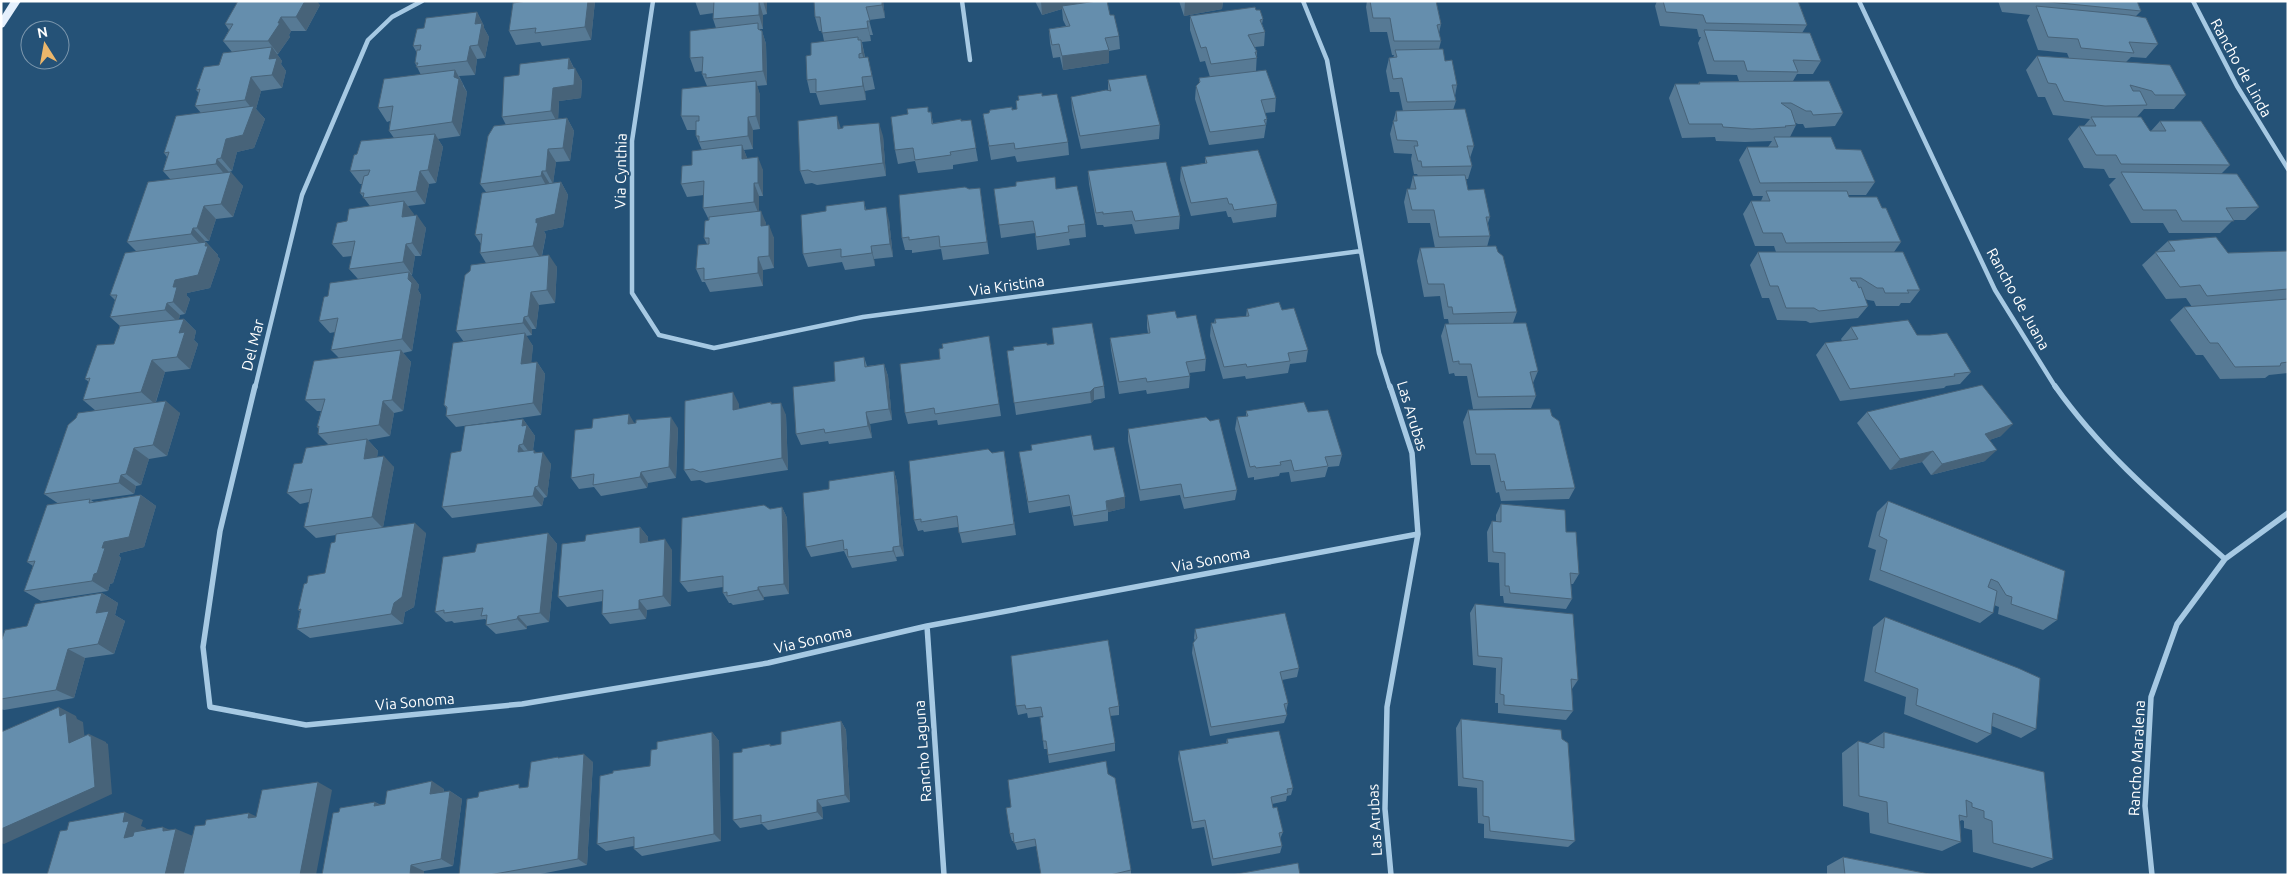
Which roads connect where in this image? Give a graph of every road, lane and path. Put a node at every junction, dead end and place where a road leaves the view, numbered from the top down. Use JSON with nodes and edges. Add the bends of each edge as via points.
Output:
{"nodes":[{"id":1,"x":16,"y":1,"type":"edge"},
{"id":2,"x":422,"y":1,"type":"edge"},
{"id":3,"x":653,"y":1,"type":"edge"},
{"id":4,"x":962,"y":1,"type":"edge"},
{"id":5,"x":1303,"y":1,"type":"edge"},
{"id":6,"x":1859,"y":1,"type":"edge"},
{"id":7,"x":2193,"y":1,"type":"edge"},
{"id":8,"x":1,"y":25,"type":"edge"},
{"id":9,"x":970,"y":60,"type":"dead end"},
{"id":10,"x":2288,"y":169,"type":"edge"},
{"id":11,"x":1361,"y":251,"type":"junction"},
{"id":12,"x":659,"y":334,"type":"joint"},
{"id":13,"x":2288,"y":513,"type":"edge"},
{"id":14,"x":1418,"y":534,"type":"junction"},
{"id":15,"x":2225,"y":559,"type":"junction"},
{"id":16,"x":927,"y":626,"type":"junction"},
{"id":17,"x":210,"y":707,"type":"joint"},
{"id":18,"x":944,"y":875,"type":"edge"},
{"id":19,"x":1392,"y":875,"type":"edge"},
{"id":20,"x":2152,"y":875,"type":"edge"}],
"edges":[{"from":1,"to":8,"type":"main road"},
{"from":2,"to":17,"type":"street","name":"Del Mar","via":[[397,12],[368,40],[302,195],[220,531],[203,647]]},
{"from":3,"to":12,"type":"street","name":"Via Cynthia","via":[[632,141],[632,293]]},
{"from":4,"to":9,"type":"street"},
{"from":5,"to":11,"type":"street","name":"Las Arubas","via":[[1328,60]]},
{"from":6,"to":15,"type":"street","name":"Rancho de Juana","via":[[1995,290],[2044,371],[2076,416],[2120,465]]},
{"from":7,"to":10,"type":"street","name":"Rancho de Linda","via":[[2258,124]]},
{"from":11,"to":12,"type":"street","name":"Via Kristina","via":[[863,317],[714,348]]},
{"from":11,"to":14,"type":"street","name":"Las Arubas","via":[[1379,352],[1412,453]]},
{"from":13,"to":15,"type":"street","name":"Rancho Maralena"},
{"from":14,"to":16,"type":"street","name":"Via Sonoma"},
{"from":14,"to":19,"type":"street","name":"Las Arubas","via":[[1387,707],[1384,810]]},
{"from":15,"to":20,"type":"street","name":"Rancho Maralena","via":[[2177,624],[2151,697],[2145,806]]},
{"from":16,"to":17,"type":"street","name":"Via Sonoma","via":[[768,663],[522,704],[306,725]]},
{"from":16,"to":18,"type":"street","name":"Rancho Laguna"}]}
